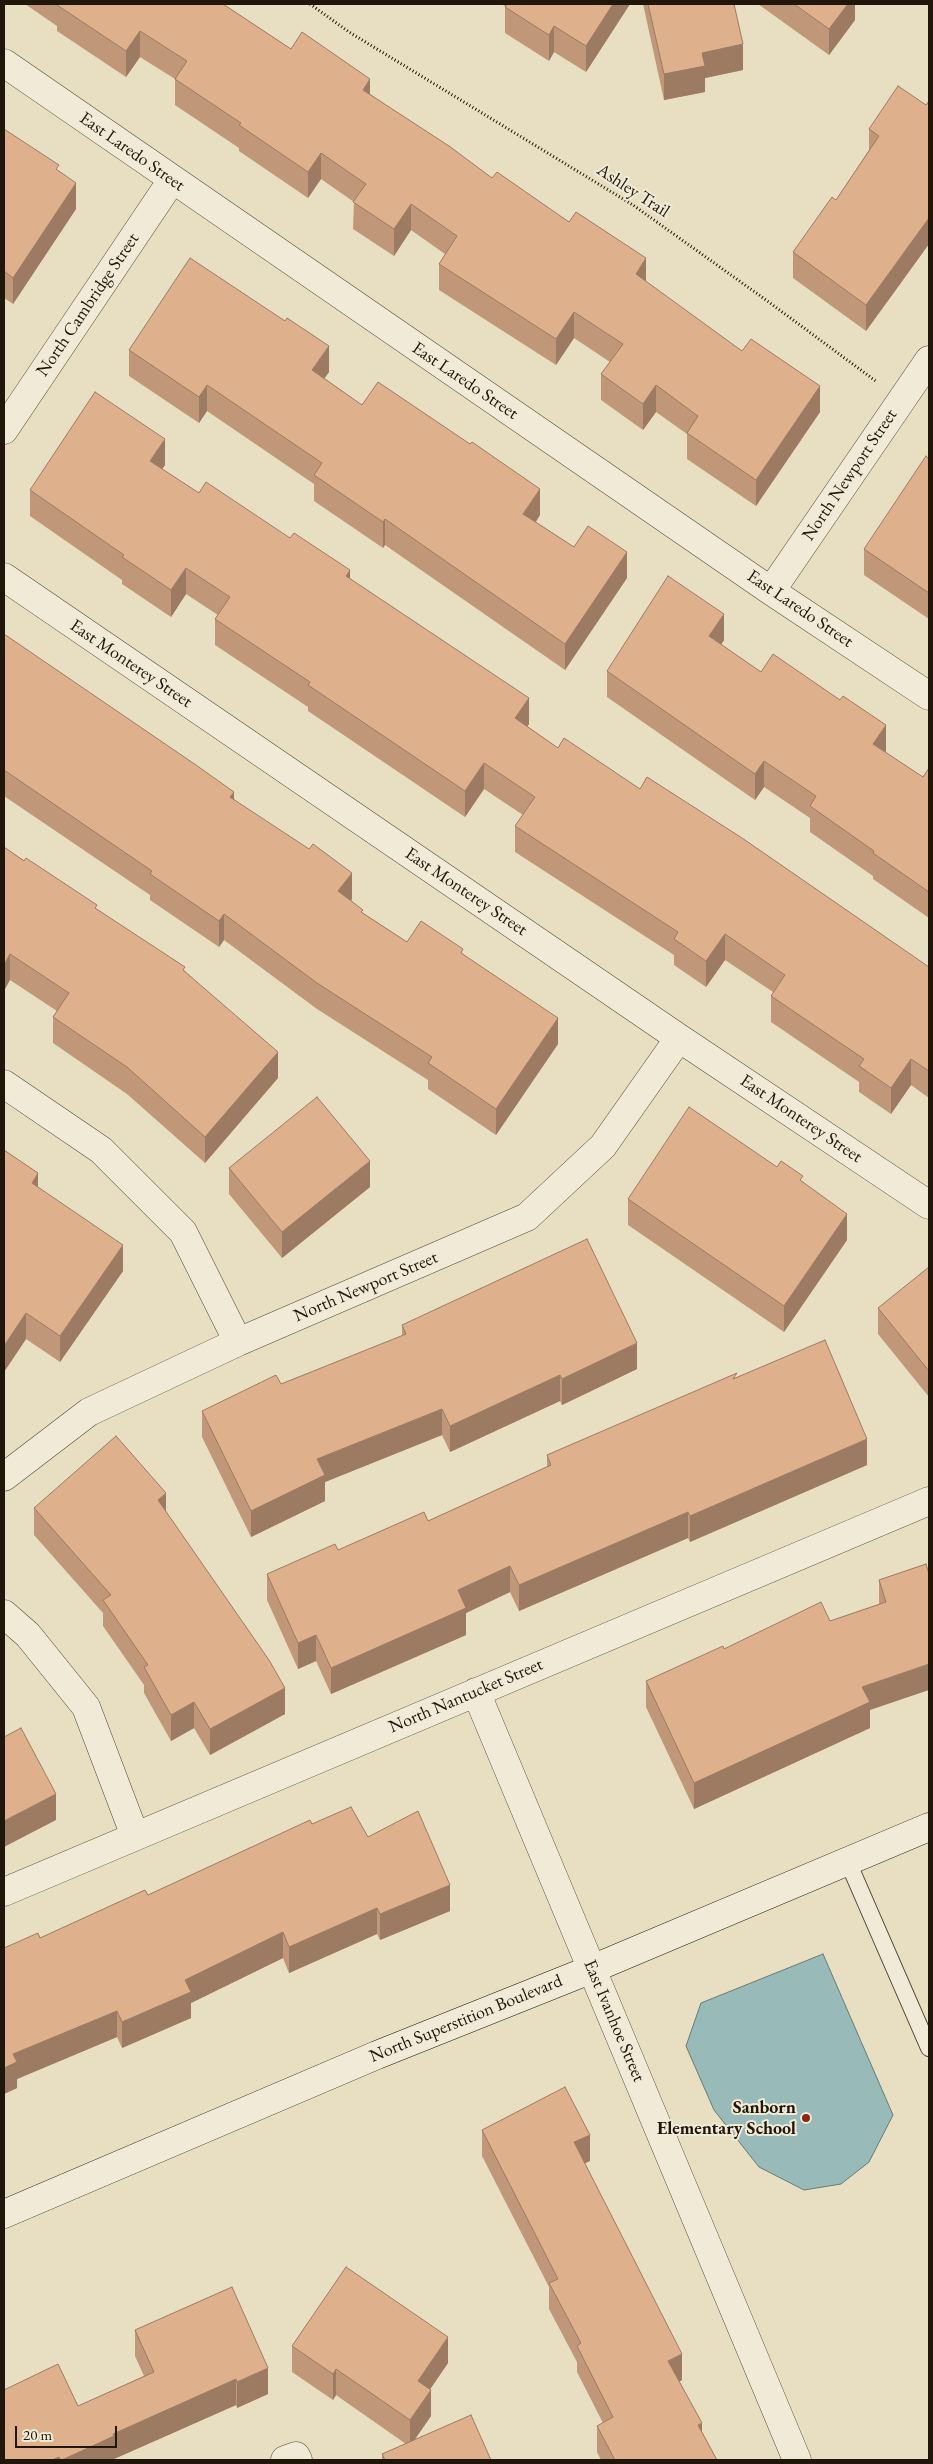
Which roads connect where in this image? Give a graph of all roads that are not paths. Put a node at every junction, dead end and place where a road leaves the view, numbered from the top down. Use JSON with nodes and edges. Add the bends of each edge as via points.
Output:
{"nodes":[{"id":1,"x":4,"y":63,"type":"edge"},
{"id":2,"x":172,"y":180,"type":"junction"},
{"id":3,"x":929,"y":360,"type":"edge"},
{"id":4,"x":4,"y":430,"type":"edge"},
{"id":5,"x":4,"y":577,"type":"edge"},
{"id":6,"x":771,"y":591,"type":"junction"},
{"id":7,"x":929,"y":696,"type":"edge"},
{"id":8,"x":679,"y":1038,"type":"junction"},
{"id":9,"x":4,"y":1084,"type":"edge"},
{"id":10,"x":929,"y":1205,"type":"edge"},
{"id":11,"x":238,"y":1342,"type":"junction"},
{"id":12,"x":4,"y":1477,"type":"edge"},
{"id":13,"x":929,"y":1501,"type":"edge"},
{"id":14,"x":4,"y":1614,"type":"edge"},
{"id":15,"x":476,"y":1692,"type":"junction"},
{"id":16,"x":929,"y":1828,"type":"edge"},
{"id":17,"x":135,"y":1836,"type":"junction"},
{"id":18,"x":848,"y":1862,"type":"junction"},
{"id":19,"x":4,"y":1892,"type":"edge"},
{"id":20,"x":592,"y":1969,"type":"junction"},
{"id":21,"x":929,"y":2048,"type":"edge"},
{"id":22,"x":4,"y":2214,"type":"edge"},
{"id":23,"x":797,"y":2460,"type":"edge"}],
"edges":[{"from":1,"to":2,"type":"street","name":"East Laredo Street"},
{"from":2,"to":4,"type":"street","name":"North Cambridge Street"},
{"from":2,"to":6,"type":"street","name":"East Laredo Street"},
{"from":3,"to":6,"type":"street","name":"North Newport Street"},
{"from":5,"to":8,"type":"street","name":"East Monterey Street"},
{"from":6,"to":7,"type":"street","name":"East Laredo Street"},
{"from":8,"to":10,"type":"street","name":"East Monterey Street"},
{"from":8,"to":11,"type":"street","name":"North Newport Street","via":[[603,1146],[527,1217]]},
{"from":9,"to":11,"type":"street","via":[[101,1150],[183,1232]]},
{"from":11,"to":12,"type":"street","name":"North Newport Street","via":[[89,1412]]},
{"from":13,"to":15,"type":"street","name":"North Nantucket Street"},
{"from":14,"to":17,"type":"street","via":[[28,1635],[86,1706]]},
{"from":15,"to":17,"type":"street","name":"North Nantucket Street"},
{"from":15,"to":20,"type":"street","name":"East Ivanhoe Street"},
{"from":16,"to":18,"type":"street","name":"North Superstition Boulevard"},
{"from":17,"to":19,"type":"street","name":"North Nantucket Street"},
{"from":18,"to":20,"type":"street","name":"North Superstition Boulevard"},
{"from":18,"to":21,"type":"lane"},
{"from":20,"to":22,"type":"street","name":"North Superstition Boulevard","via":[[376,2054]]},
{"from":20,"to":23,"type":"street","name":"East Ivanhoe Street"}]}
